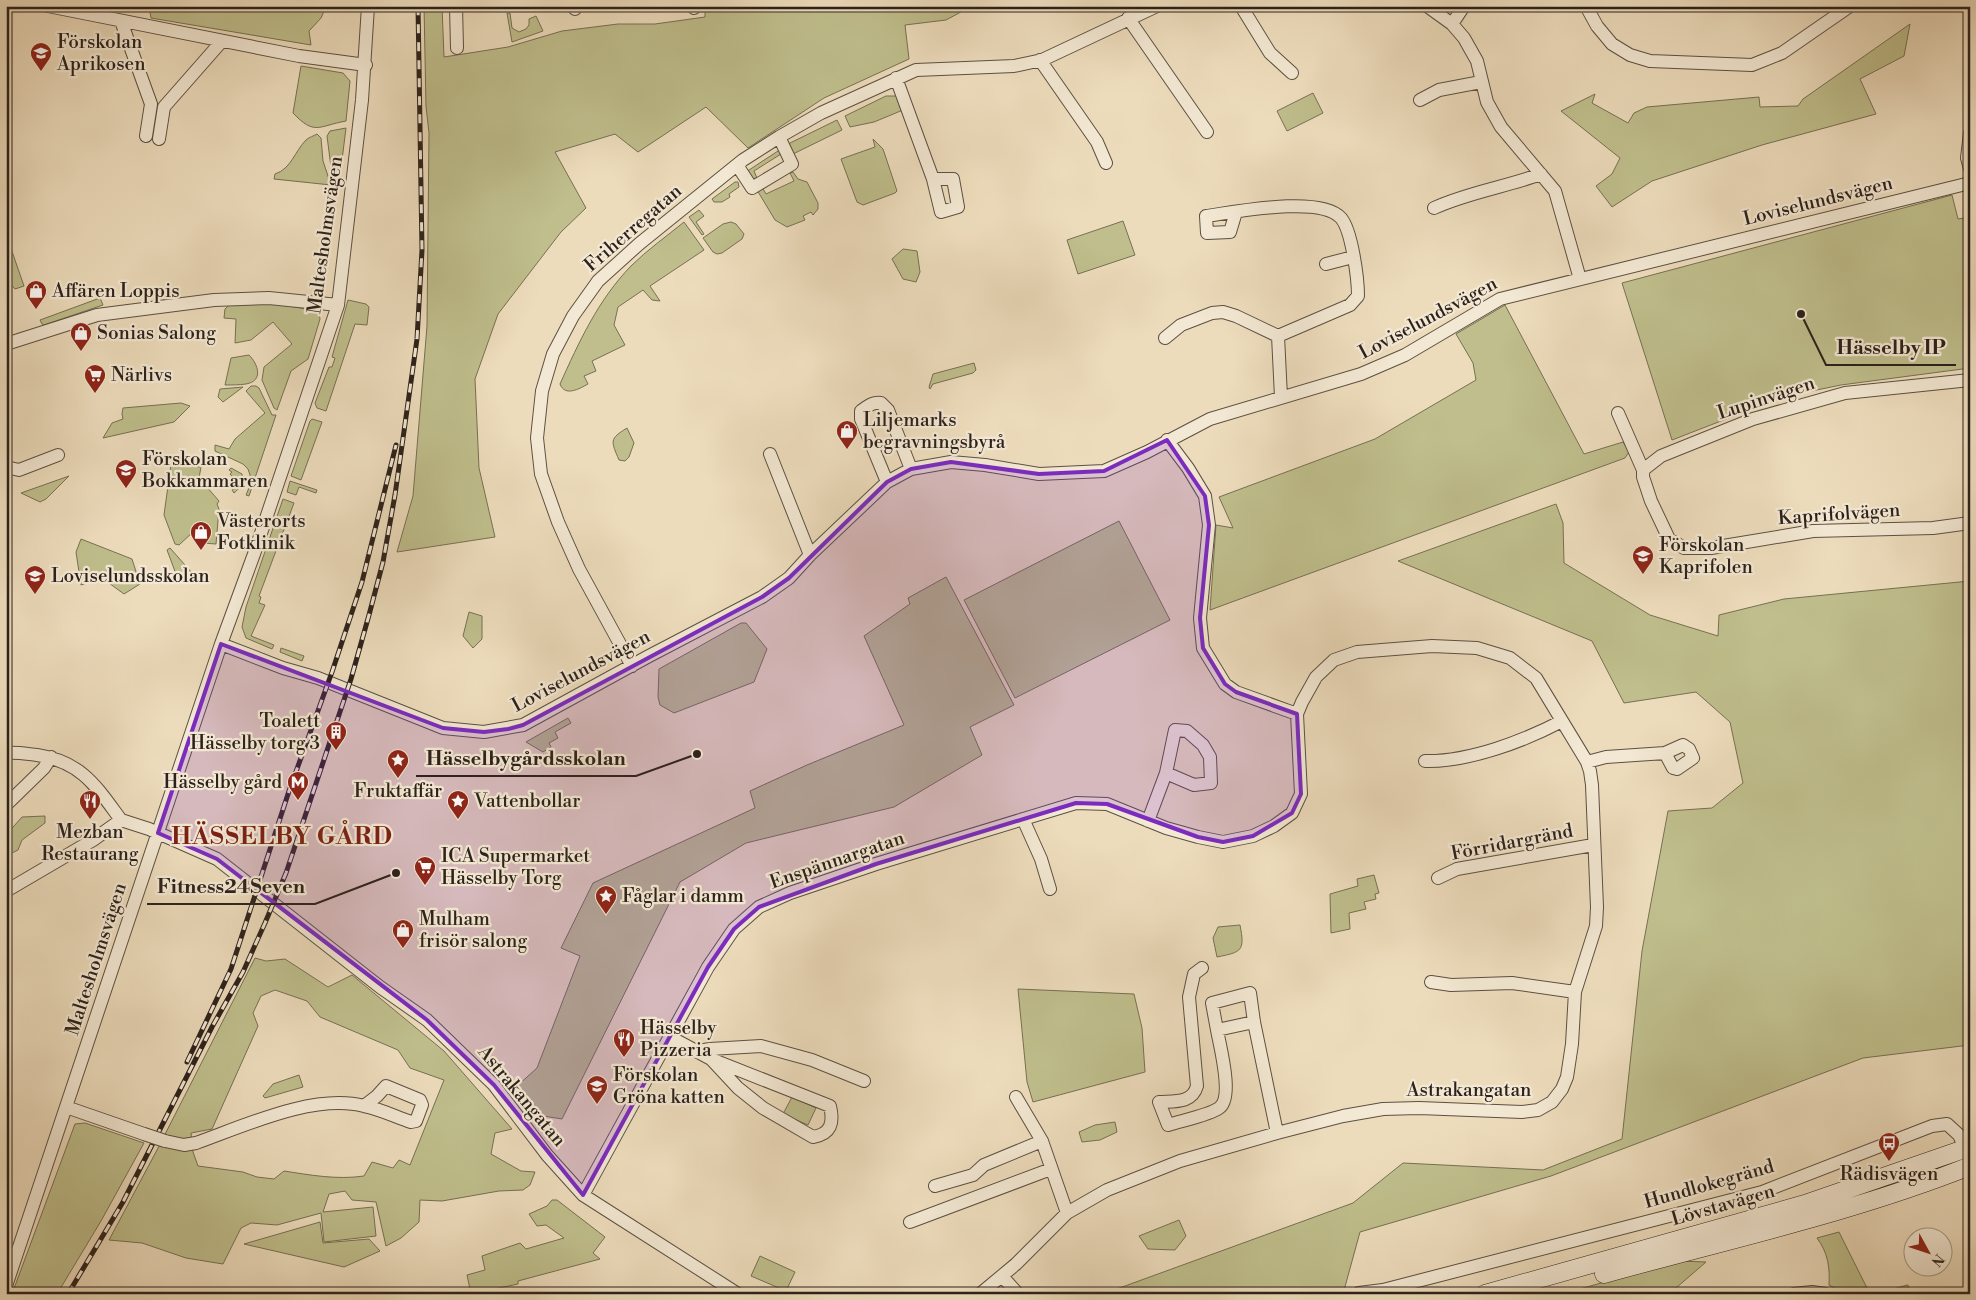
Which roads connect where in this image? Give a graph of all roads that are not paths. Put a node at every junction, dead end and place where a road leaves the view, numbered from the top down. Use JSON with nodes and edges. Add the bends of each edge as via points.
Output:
{"nodes":[{"id":1,"x":48,"y":6,"type":"edge"},
{"id":2,"x":368,"y":6,"type":"edge"},
{"id":3,"x":456,"y":6,"type":"edge"},
{"id":4,"x":1157,"y":6,"type":"edge"},
{"id":5,"x":1242,"y":6,"type":"edge"},
{"id":6,"x":1427,"y":6,"type":"edge"},
{"id":7,"x":1464,"y":6,"type":"edge"},
{"id":8,"x":1586,"y":6,"type":"edge"},
{"id":9,"x":1850,"y":6,"type":"edge"},
{"id":10,"x":86,"y":10,"type":"edge"},
{"id":11,"x":1128,"y":18,"type":"junction"},
{"id":12,"x":121,"y":21,"type":"junction"},
{"id":13,"x":1452,"y":24,"type":"junction"},
{"id":14,"x":222,"y":41,"type":"junction"},
{"id":15,"x":457,"y":48,"type":"dead end"},
{"id":16,"x":1040,"y":60,"type":"junction"},
{"id":17,"x":366,"y":65,"type":"junction"},
{"id":18,"x":1292,"y":73,"type":"dead end"},
{"id":19,"x":896,"y":78,"type":"junction"},
{"id":20,"x":1481,"y":82,"type":"junction"},
{"id":21,"x":1420,"y":100,"type":"dead end"},
{"id":22,"x":1207,"y":132,"type":"dead end"},
{"id":23,"x":1970,"y":133,"type":"edge"},
{"id":24,"x":146,"y":136,"type":"dead end"},
{"id":25,"x":779,"y":137,"type":"junction"},
{"id":26,"x":159,"y":138,"type":"dead end"},
{"id":27,"x":1106,"y":163,"type":"dead end"},
{"id":28,"x":737,"y":165,"type":"junction"},
{"id":29,"x":1970,"y":169,"type":"edge"},
{"id":30,"x":1541,"y":174,"type":"junction"},
{"id":31,"x":933,"y":178,"type":"dead end"},
{"id":32,"x":1970,"y":183,"type":"edge"},
{"id":33,"x":1434,"y":208,"type":"dead end"},
{"id":34,"x":1236,"y":212,"type":"dead end"},
{"id":35,"x":1353,"y":257,"type":"junction"},
{"id":36,"x":1326,"y":264,"type":"dead end"},
{"id":37,"x":1580,"y":278,"type":"junction"},
{"id":38,"x":338,"y":305,"type":"junction"},
{"id":39,"x":1278,"y":336,"type":"junction"},
{"id":40,"x":1166,"y":338,"type":"dead end"},
{"id":41,"x":6,"y":344,"type":"edge"},
{"id":42,"x":1970,"y":380,"type":"edge"},
{"id":43,"x":1281,"y":397,"type":"junction"},
{"id":44,"x":1618,"y":413,"type":"dead end"},
{"id":45,"x":1167,"y":440,"type":"junction"},
{"id":46,"x":770,"y":454,"type":"dead end"},
{"id":47,"x":58,"y":455,"type":"dead end"},
{"id":48,"x":6,"y":467,"type":"edge"},
{"id":49,"x":911,"y":469,"type":"junction"},
{"id":50,"x":1643,"y":470,"type":"junction"},
{"id":51,"x":882,"y":486,"type":"junction"},
{"id":52,"x":1970,"y":523,"type":"edge"},
{"id":53,"x":810,"y":555,"type":"junction"},
{"id":54,"x":221,"y":644,"type":"junction"},
{"id":55,"x":632,"y":666,"type":"junction"},
{"id":56,"x":1297,"y":714,"type":"junction"},
{"id":57,"x":1562,"y":721,"type":"junction"},
{"id":58,"x":6,"y":753,"type":"edge"},
{"id":59,"x":1665,"y":753,"type":"dead end"},
{"id":60,"x":51,"y":757,"type":"junction"},
{"id":61,"x":1425,"y":761,"type":"dead end"},
{"id":62,"x":1587,"y":762,"type":"junction"},
{"id":63,"x":1166,"y":774,"type":"junction"},
{"id":64,"x":6,"y":804,"type":"edge"},
{"id":65,"x":1023,"y":819,"type":"junction"},
{"id":66,"x":121,"y":820,"type":"junction"},
{"id":67,"x":1148,"y":821,"type":"junction"},
{"id":68,"x":158,"y":833,"type":"junction"},
{"id":69,"x":1593,"y":845,"type":"junction"},
{"id":70,"x":1438,"y":878,"type":"dead end"},
{"id":71,"x":1050,"y":889,"type":"dead end"},
{"id":72,"x":6,"y":891,"type":"edge"},
{"id":73,"x":1202,"y":968,"type":"dead end"},
{"id":74,"x":1431,"y":982,"type":"dead end"},
{"id":75,"x":1575,"y":992,"type":"junction"},
{"id":76,"x":1254,"y":1022,"type":"junction"},
{"id":77,"x":1217,"y":1030,"type":"junction"},
{"id":78,"x":670,"y":1037,"type":"junction"},
{"id":79,"x":698,"y":1051,"type":"junction"},
{"id":80,"x":711,"y":1059,"type":"junction"},
{"id":81,"x":864,"y":1081,"type":"dead end"},
{"id":82,"x":1016,"y":1097,"type":"dead end"},
{"id":83,"x":364,"y":1106,"type":"dead end"},
{"id":84,"x":66,"y":1107,"type":"junction"},
{"id":85,"x":1277,"y":1133,"type":"junction"},
{"id":86,"x":1042,"y":1141,"type":"junction"},
{"id":87,"x":1968,"y":1156,"type":"edge"},
{"id":88,"x":1052,"y":1169,"type":"junction"},
{"id":89,"x":973,"y":1175,"type":"junction"},
{"id":90,"x":935,"y":1186,"type":"dead end"},
{"id":91,"x":986,"y":1193,"type":"junction"},
{"id":92,"x":583,"y":1195,"type":"junction"},
{"id":93,"x":1067,"y":1213,"type":"junction"},
{"id":94,"x":910,"y":1222,"type":"dead end"},
{"id":95,"x":1002,"y":1276,"type":"junction"},
{"id":96,"x":6,"y":1286,"type":"edge"},
{"id":97,"x":1359,"y":1293,"type":"edge"},
{"id":98,"x":738,"y":1294,"type":"edge"},
{"id":99,"x":980,"y":1294,"type":"edge"},
{"id":100,"x":1018,"y":1294,"type":"edge"},
{"id":101,"x":1485,"y":1294,"type":"edge"},
{"id":102,"x":1531,"y":1294,"type":"edge"},
{"id":103,"x":1794,"y":1294,"type":"edge"},
{"id":104,"x":1825,"y":1294,"type":"edge"}],
"edges":[{"from":1,"to":10,"type":"street"},
{"from":2,"to":17,"type":"street","name":"Maltesholmsvägen"},
{"from":3,"to":15,"type":"street"},
{"from":4,"to":11,"type":"street","name":"Friherregatan"},
{"from":5,"to":18,"type":"street","via":[[1270,53]]},
{"from":6,"to":13,"type":"street"},
{"from":7,"to":13,"type":"street"},
{"from":8,"to":9,"type":"street","via":[[1612,44],[1630,55],[1650,61],[1752,65],[1782,52]]},
{"from":10,"to":12,"type":"street"},
{"from":11,"to":16,"type":"street","name":"Friherregatan"},
{"from":11,"to":22,"type":"street"},
{"from":12,"to":14,"type":"street"},
{"from":12,"to":24,"type":"street","via":[[151,104]]},
{"from":13,"to":20,"type":"street","via":[[1477,61]]},
{"from":14,"to":17,"type":"street"},
{"from":14,"to":26,"type":"street","via":[[164,107]]},
{"from":16,"to":19,"type":"street","name":"Friherregatan","via":[[1014,66],[916,70]]},
{"from":16,"to":27,"type":"street","via":[[1097,142]]},
{"from":17,"to":38,"type":"street","name":"Maltesholmsvägen"},
{"from":19,"to":25,"type":"street","name":"Friherregatan","via":[[821,113]]},
{"from":19,"to":31,"type":"street"},
{"from":20,"to":21,"type":"street","via":[[1439,90]]},
{"from":20,"to":30,"type":"street","via":[[1487,102],[1502,128]]},
{"from":23,"to":29,"type":"street","via":[[1967,158]]},
{"from":25,"to":28,"type":"street","name":"Friherregatan"},
{"from":25,"to":28,"type":"street","via":[[792,164],[752,188]]},
{"from":28,"to":55,"type":"street","name":"Friherregatan","via":[[598,281],[573,316],[553,354],[542,391],[537,438],[541,474],[558,522],[580,569]]},
{"from":30,"to":33,"type":"street","via":[[1457,197]]},
{"from":30,"to":37,"type":"street","via":[[1555,191]]},
{"from":32,"to":37,"type":"street","name":"Loviselundsvägen"},
{"from":34,"to":35,"type":"street","via":[[1280,206],[1327,209],[1340,217],[1346,227]]},
{"from":35,"to":36,"type":"street"},
{"from":35,"to":39,"type":"street","via":[[1358,296],[1350,305]]},
{"from":37,"to":43,"type":"street","name":"Loviselundsvägen","via":[[1500,298],[1405,355],[1361,374]]},
{"from":38,"to":41,"type":"street","via":[[268,298],[214,300],[97,315]]},
{"from":38,"to":54,"type":"street","name":"Maltesholmsvägen"},
{"from":39,"to":40,"type":"street","via":[[1223,312],[1180,325]]},
{"from":39,"to":43,"type":"street"},
{"from":42,"to":50,"type":"street","name":"Lupinvägen","via":[[1845,393],[1753,419],[1661,456]]},
{"from":43,"to":45,"type":"street","name":"Loviselundsvägen","via":[[1210,419]]},
{"from":44,"to":50,"type":"street"},
{"from":45,"to":49,"type":"street","name":"Loviselundsvägen","via":[[1104,471],[1039,474],[951,462]]},
{"from":45,"to":56,"type":"street","via":[[1205,496],[1209,525],[1200,618],[1203,648],[1225,684],[1236,692]]},
{"from":46,"to":53,"type":"street"},
{"from":47,"to":48,"type":"street","via":[[18,470]]},
{"from":49,"to":51,"type":"street","name":"Loviselundsvägen"},
{"from":49,"to":51,"type":"street","via":[[888,410],[881,403],[868,405],[861,412],[861,419]]},
{"from":50,"to":52,"type":"street","name":"Kaprifolvägen","via":[[1651,501],[1669,538],[1684,548],[1711,548],[1813,531],[1933,528]]},
{"from":51,"to":53,"type":"street","name":"Loviselundsvägen"},
{"from":53,"to":55,"type":"street","name":"Loviselundsvägen","via":[[788,578],[762,597]]},
{"from":54,"to":55,"type":"street","name":"Loviselundsvägen","via":[[327,681],[443,728],[484,732],[523,725]]},
{"from":54,"to":68,"type":"street","name":"Maltesholmsvägen"},
{"from":56,"to":57,"type":"street","name":"Astrakangatan","via":[[1316,677],[1334,660],[1357,652],[1432,646],[1477,648],[1510,658],[1536,678]]},
{"from":56,"to":67,"type":"street","name":"Enspännargatan","via":[[1301,794],[1292,812],[1274,826],[1253,836],[1223,842]]},
{"from":57,"to":61,"type":"street","via":[[1533,736],[1492,750],[1442,761]]},
{"from":57,"to":62,"type":"street","name":"Astrakangatan"},
{"from":58,"to":60,"type":"street"},
{"from":59,"to":62,"type":"street","via":[[1606,757]]},
{"from":60,"to":64,"type":"street","via":[[44,768]]},
{"from":60,"to":66,"type":"street","via":[[71,765],[94,782]]},
{"from":62,"to":69,"type":"street","name":"Astrakangatan","via":[[1592,785]]},
{"from":63,"to":63,"type":"street","via":[[1194,786],[1211,783],[1210,757],[1203,745],[1187,731],[1175,730]]},
{"from":63,"to":67,"type":"street"},
{"from":65,"to":67,"type":"street","name":"Enspännargatan","via":[[1076,802],[1107,804]]},
{"from":65,"to":71,"type":"street"},
{"from":65,"to":78,"type":"street","name":"Enspännargatan","via":[[876,864],[759,907],[734,928],[708,967]]},
{"from":66,"to":68,"type":"street","name":"Astrakangatan"},
{"from":66,"to":72,"type":"street"},
{"from":68,"to":84,"type":"street","name":"Maltesholmsvägen"},
{"from":68,"to":92,"type":"street","name":"Astrakangatan","via":[[217,859],[427,1020],[494,1085],[547,1155]]},
{"from":69,"to":70,"type":"street","name":"Förridargränd","via":[[1457,869]]},
{"from":69,"to":75,"type":"street","name":"Astrakangatan","via":[[1596,926]]},
{"from":73,"to":77,"type":"street","via":[[1194,974],[1189,996],[1195,1094],[1188,1100],[1159,1102],[1168,1125],[1218,1109],[1224,1103],[1226,1090]]},
{"from":74,"to":75,"type":"street","via":[[1452,985],[1512,983]]},
{"from":75,"to":85,"type":"street","name":"Astrakangatan","via":[[1567,1077],[1552,1102],[1538,1110],[1383,1109]]},
{"from":76,"to":77,"type":"street"},
{"from":76,"to":77,"type":"street","via":[[1250,993],[1212,1003]]},
{"from":76,"to":85,"type":"street"},
{"from":78,"to":79,"type":"street"},
{"from":78,"to":92,"type":"street","name":"Enspännargatan"},
{"from":79,"to":80,"type":"street"},
{"from":79,"to":81,"type":"street","via":[[761,1046],[812,1060]]},
{"from":80,"to":80,"type":"street","via":[[738,1088],[764,1108],[813,1137],[822,1136],[830,1127],[830,1106]]},
{"from":82,"to":86,"type":"street"},
{"from":83,"to":84,"type":"street","bridge":true,"via":[[324,1103],[288,1111],[184,1145]]},
{"from":84,"to":96,"type":"street","name":"Maltesholmsvägen"},
{"from":85,"to":93,"type":"street","name":"Astrakangatan","via":[[1163,1168],[1107,1190]]},
{"from":86,"to":88,"type":"street"},
{"from":86,"to":89,"type":"street","via":[[984,1165]]},
{"from":87,"to":97,"type":"street","name":"Hundlokegränd","via":[[1959,1135],[1948,1124],[1932,1126],[1762,1192],[1383,1290]]},
{"from":87,"to":101,"type":"street","name":"Lövstavägen"},
{"from":87,"to":102,"type":"street","name":"Lövstavägen","via":[[1939,1178],[1811,1219]]},
{"from":88,"to":91,"type":"street"},
{"from":88,"to":93,"type":"street"},
{"from":89,"to":90,"type":"street"},
{"from":89,"to":91,"type":"street"},
{"from":91,"to":94,"type":"street"},
{"from":92,"to":98,"type":"street","name":"Astrakangatan"},
{"from":93,"to":95,"type":"street","name":"Astrakangatan"},
{"from":95,"to":99,"type":"street","name":"Astrakangatan"},
{"from":95,"to":100,"type":"street"},
{"from":103,"to":104,"type":"street"}]}
